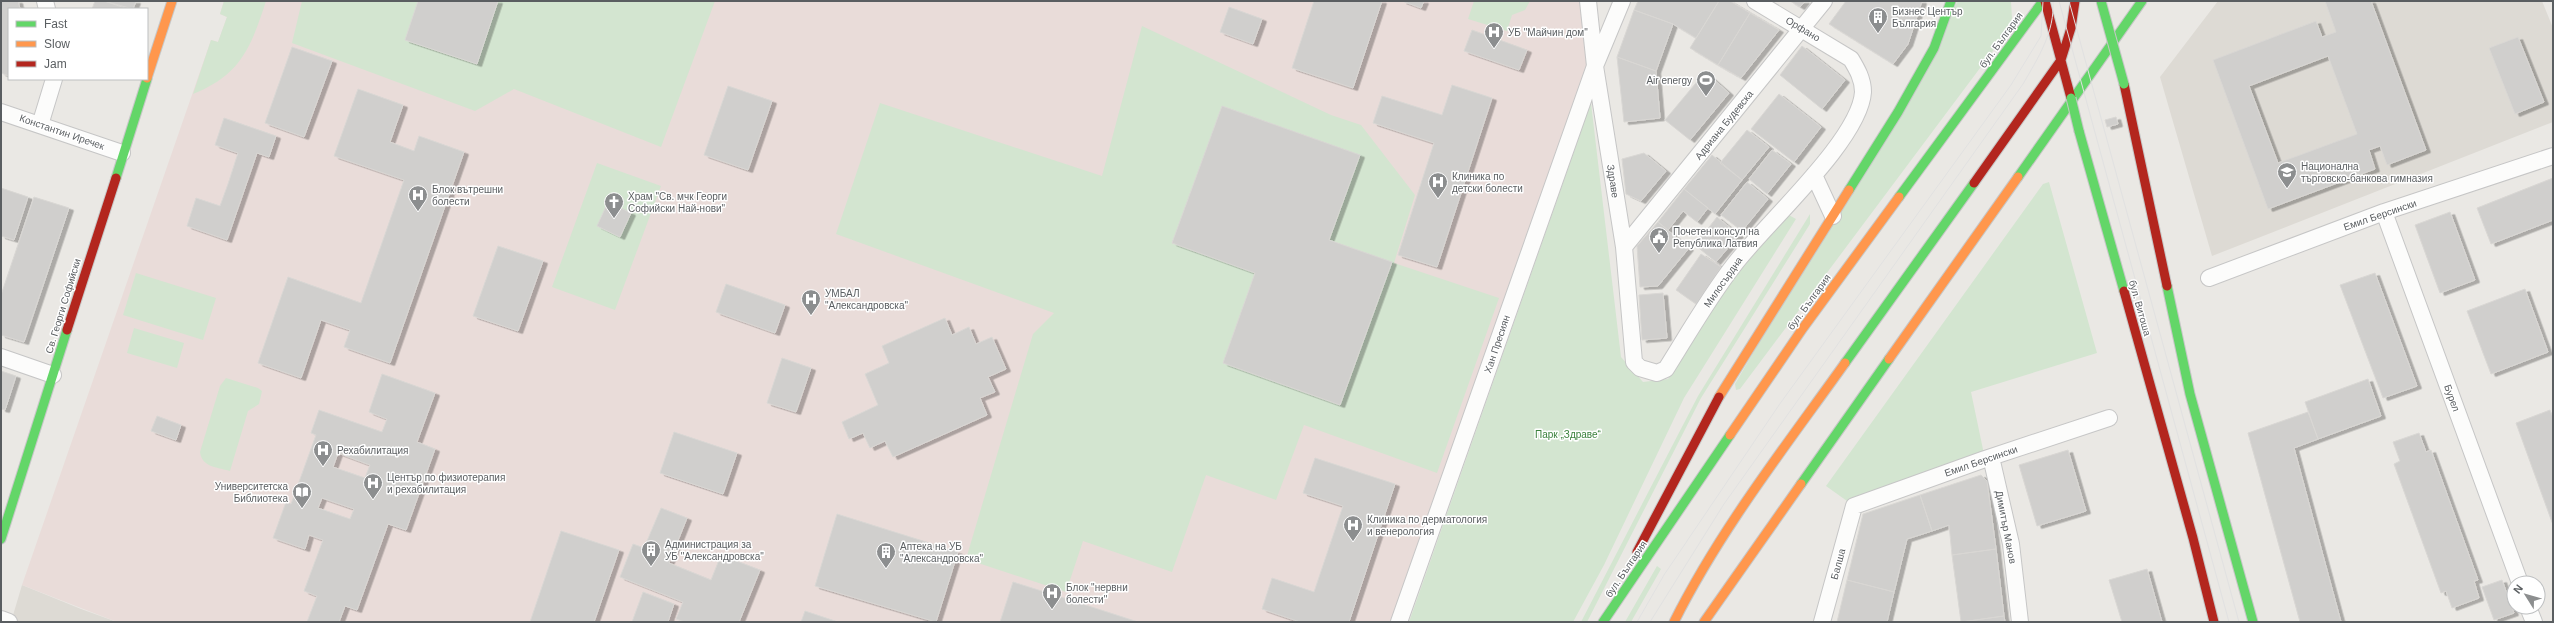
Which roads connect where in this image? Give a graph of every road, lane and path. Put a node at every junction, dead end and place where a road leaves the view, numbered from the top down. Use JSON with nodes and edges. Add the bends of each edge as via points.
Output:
{"nodes":[{"id":1,"x":172,"y":1,"type":"edge"},
{"id":2,"x":1588,"y":1,"type":"edge"},
{"id":3,"x":1622,"y":1,"type":"edge"},
{"id":4,"x":1755,"y":1,"type":"edge"},
{"id":5,"x":1824,"y":1,"type":"edge"},
{"id":6,"x":1950,"y":1,"type":"edge"},
{"id":7,"x":2044,"y":1,"type":"edge"},
{"id":8,"x":2075,"y":1,"type":"edge"},
{"id":9,"x":2101,"y":1,"type":"edge"},
{"id":10,"x":2142,"y":1,"type":"edge"},
{"id":11,"x":1803,"y":29,"type":"junction"},
{"id":12,"x":1851,"y":58,"type":"joint"},
{"id":13,"x":2061,"y":60,"type":"junction"},
{"id":14,"x":1595,"y":66,"type":"junction"},
{"id":15,"x":148,"y":75,"type":"edge"},
{"id":16,"x":54,"y":80,"type":"edge"},
{"id":17,"x":146,"y":80,"type":"edge"},
{"id":18,"x":1,"y":112,"type":"edge"},
{"id":19,"x":40,"y":125,"type":"junction"},
{"id":20,"x":122,"y":153,"type":"junction"},
{"id":21,"x":2553,"y":156,"type":"edge"},
{"id":22,"x":1814,"y":175,"type":"junction"},
{"id":23,"x":2384,"y":212,"type":"junction"},
{"id":24,"x":1833,"y":216,"type":"junction"},
{"id":25,"x":1624,"y":247,"type":"junction"},
{"id":26,"x":2209,"y":278,"type":"dead end"},
{"id":27,"x":1,"y":357,"type":"edge"},
{"id":28,"x":1634,"y":362,"type":"joint"},
{"id":29,"x":53,"y":375,"type":"junction"},
{"id":30,"x":2109,"y":418,"type":"dead end"},
{"id":31,"x":1991,"y":457,"type":"junction"},
{"id":32,"x":1854,"y":506,"type":"joint"},
{"id":33,"x":1,"y":539,"type":"edge"},
{"id":34,"x":2517,"y":575,"type":"edge"},
{"id":35,"x":1,"y":619,"type":"edge"},
{"id":36,"x":9,"y":622,"type":"edge"},
{"id":37,"x":1399,"y":622,"type":"edge"},
{"id":38,"x":1603,"y":622,"type":"edge"},
{"id":39,"x":1674,"y":622,"type":"edge"},
{"id":40,"x":1704,"y":622,"type":"edge"},
{"id":41,"x":1822,"y":622,"type":"edge"},
{"id":42,"x":2020,"y":622,"type":"edge"},
{"id":43,"x":2214,"y":622,"type":"edge"},
{"id":44,"x":2254,"y":622,"type":"edge"}],
"edges":[{"from":1,"to":15,"type":"main road","name":"Св. Георги Софийски"},
{"from":2,"to":14,"type":"street","name":"Здраве"},
{"from":3,"to":14,"type":"street","name":"Хан Пресиян"},
{"from":4,"to":11,"type":"street","name":"Орфано"},
{"from":5,"to":11,"type":"street","name":"Адриана Будевска"},
{"from":6,"to":24,"type":"main road","via":[[1934,48],[1898,112]]},
{"from":7,"to":13,"type":"main road","name":"бул. Витоша"},
{"from":7,"to":38,"type":"main road","name":"бул. България","via":[[1803,328]]},
{"from":8,"to":13,"type":"main road","via":[[2071,28]]},
{"from":9,"to":44,"type":"main road","bridge":true,"via":[[2124,84],[2190,394]]},
{"from":10,"to":40,"type":"main road"},
{"from":11,"to":12,"type":"street","name":"Орфано"},
{"from":11,"to":25,"type":"street","name":"Адриана Будевска"},
{"from":12,"to":22,"type":"street","name":"Милосърдна","via":[[1860,73],[1863,92],[1858,110],[1847,130]]},
{"from":13,"to":39,"type":"main road","via":[[1739,512]]},
{"from":13,"to":43,"type":"main road","name":"бул. Витоша","bridge":true},
{"from":14,"to":25,"type":"street","name":"Здраве"},
{"from":14,"to":37,"type":"street","name":"Хан Пресиян"},
{"from":16,"to":19,"type":"street"},
{"from":17,"to":20,"type":"main road","name":"Св. Георги Софийски"},
{"from":18,"to":19,"type":"street","name":"Константин Иречек"},
{"from":19,"to":20,"type":"street","name":"Константин Иречек"},
{"from":20,"to":29,"type":"main road","name":"Св. Георги Софийски"},
{"from":21,"to":23,"type":"street","name":"Емил Берсински"},
{"from":22,"to":24,"type":"street"},
{"from":22,"to":28,"type":"street","name":"Милосърдна","via":[[1734,265],[1666,369],[1657,373],[1649,372]]},
{"from":23,"to":26,"type":"street","name":"Емил Берсински"},
{"from":23,"to":34,"type":"street","name":"Бурел"},
{"from":24,"to":38,"type":"main road","via":[[1729,379],[1651,523]]},
{"from":25,"to":28,"type":"street","name":"Здраве"},
{"from":27,"to":29,"type":"street"},
{"from":29,"to":33,"type":"main road","name":"Св. Георги Софийски"},
{"from":30,"to":31,"type":"street","name":"Емил Берсински"},
{"from":31,"to":32,"type":"street","name":"Емил Берсински"},
{"from":31,"to":42,"type":"street","name":"Димитър Манов","via":[[2011,544]]},
{"from":32,"to":41,"type":"street","name":"Балша"},
{"from":35,"to":36,"type":"street"}]}
